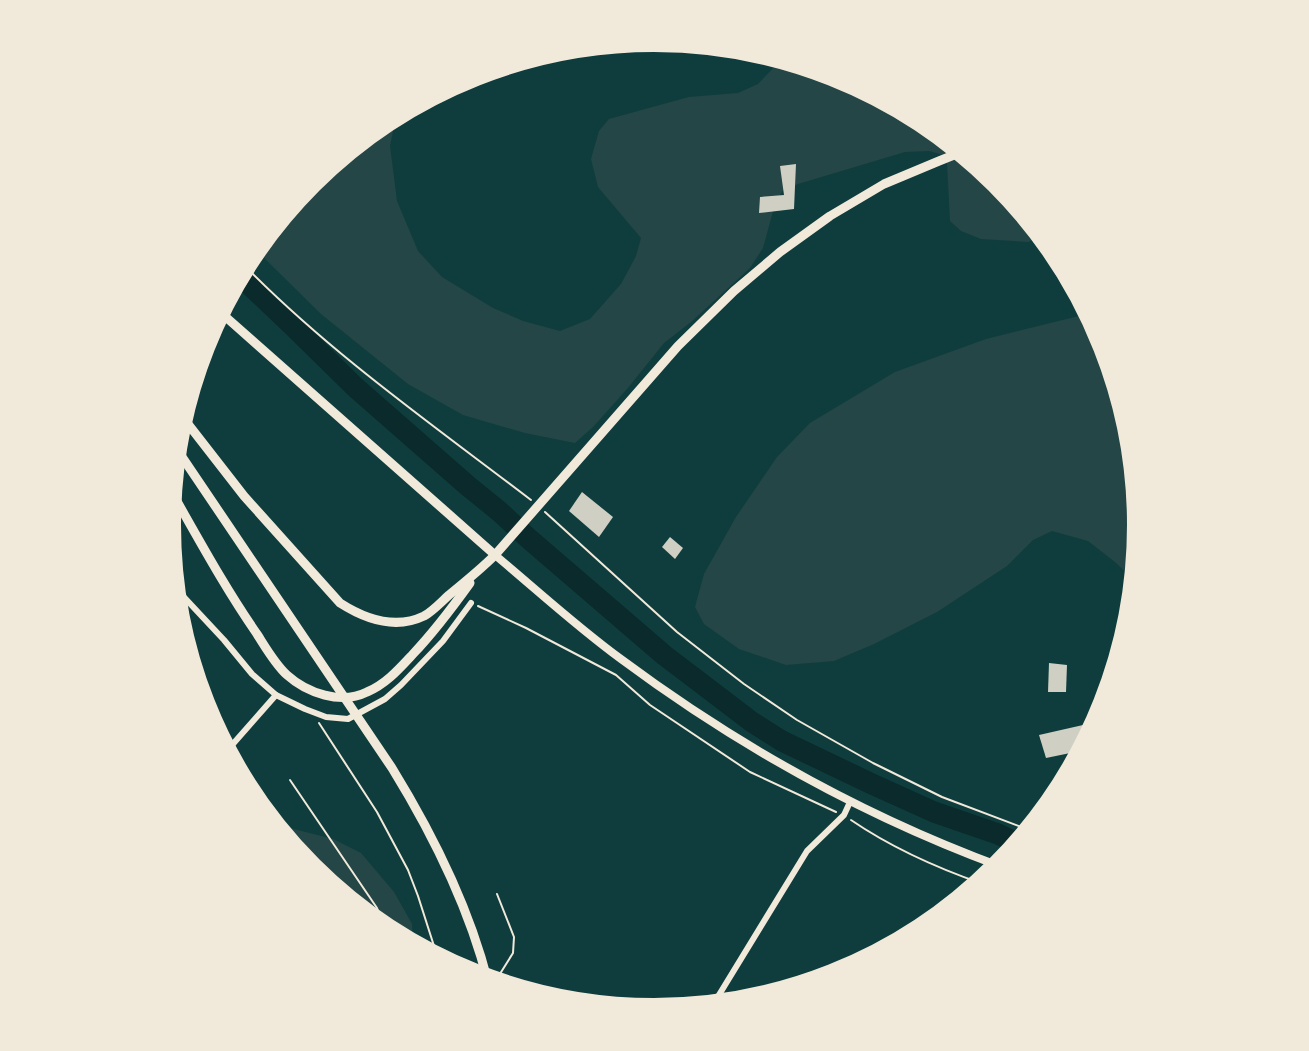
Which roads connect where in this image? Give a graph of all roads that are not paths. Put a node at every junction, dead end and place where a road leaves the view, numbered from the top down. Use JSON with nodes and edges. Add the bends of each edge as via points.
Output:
{"nodes":[{"id":1,"x":955,"y":155,"type":"edge"},
{"id":2,"x":225,"y":316,"type":"edge"},
{"id":3,"x":188,"y":424,"type":"edge"},
{"id":4,"x":182,"y":457,"type":"edge"},
{"id":5,"x":178,"y":502,"type":"edge"},
{"id":6,"x":495,"y":555,"type":"junction"},
{"id":7,"x":478,"y":572,"type":"junction"},
{"id":8,"x":182,"y":595,"type":"edge"},
{"id":9,"x":471,"y":603,"type":"road end"},
{"id":10,"x":276,"y":695,"type":"junction"},
{"id":11,"x":231,"y":746,"type":"edge"},
{"id":12,"x":850,"y":802,"type":"junction"},
{"id":13,"x":992,"y":863,"type":"edge"},
{"id":14,"x":488,"y":973,"type":"edge"},
{"id":15,"x":716,"y":999,"type":"edge"}],
"edges":[{"from":1,"to":6,"type":"main road","via":[[884,184],[830,216],[734,291],[678,346]]},
{"from":2,"to":6,"type":"main road"},
{"from":3,"to":7,"type":"main road","via":[[244,496],[340,603],[358,614],[404,622],[425,615]]},
{"from":4,"to":14,"type":"main road","via":[[416,808],[440,854]]},
{"from":5,"to":7,"type":"main road","via":[[238,607],[285,673],[300,686],[330,696],[366,693],[397,672],[435,631]]},
{"from":6,"to":7,"type":"main road"},
{"from":6,"to":12,"type":"main road","via":[[585,632],[667,692]]},
{"from":8,"to":10,"type":"street","via":[[252,674]]},
{"from":9,"to":10,"type":"street","via":[[443,641],[385,699],[348,719],[326,717]]},
{"from":10,"to":11,"type":"street"},
{"from":12,"to":13,"type":"main road"},
{"from":12,"to":15,"type":"street","via":[[844,815],[807,851]]}]}
